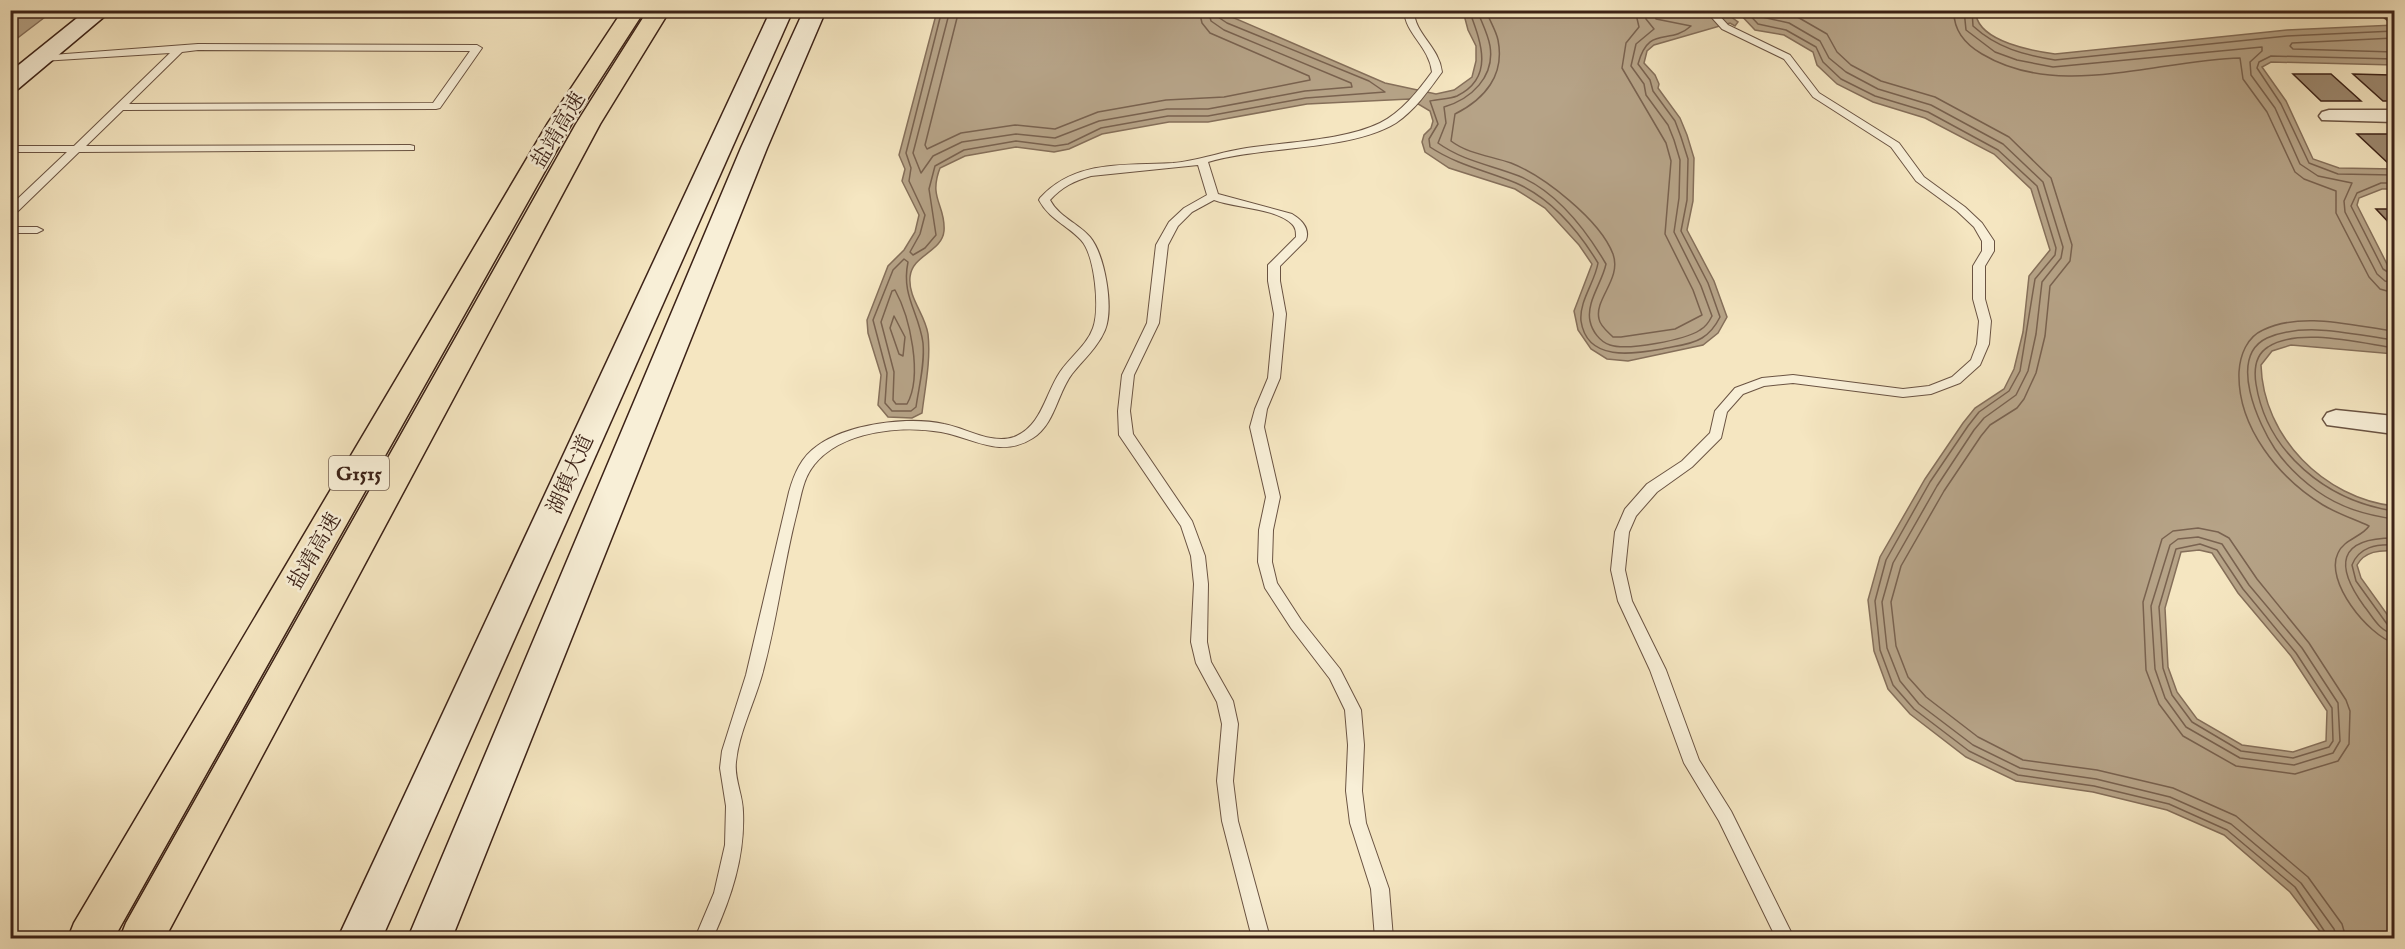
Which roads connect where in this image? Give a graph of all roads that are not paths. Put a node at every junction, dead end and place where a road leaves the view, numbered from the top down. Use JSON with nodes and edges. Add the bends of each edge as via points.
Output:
{"nodes":[{"id":1,"x":101,"y":10,"type":"edge"},
{"id":2,"x":634,"y":10,"type":"edge"},
{"id":3,"x":659,"y":10,"type":"edge"},
{"id":4,"x":782,"y":10,"type":"edge"},
{"id":5,"x":815,"y":10,"type":"edge"},
{"id":6,"x":1409,"y":10,"type":"edge"},
{"id":7,"x":2385,"y":10,"type":"edge"},
{"id":8,"x":1710,"y":12,"type":"edge"},
{"id":9,"x":2394,"y":16,"type":"edge"},
{"id":10,"x":179,"y":50,"type":"junction"},
{"id":11,"x":42,"y":58,"type":"junction"},
{"id":12,"x":10,"y":84,"type":"edge"},
{"id":13,"x":120,"y":107,"type":"junction"},
{"id":14,"x":2329,"y":116,"type":"dead end"},
{"id":15,"x":2394,"y":116,"type":"edge"},
{"id":16,"x":410,"y":148,"type":"dead end"},
{"id":17,"x":10,"y":149,"type":"edge"},
{"id":18,"x":77,"y":149,"type":"junction"},
{"id":19,"x":1203,"y":163,"type":"junction"},
{"id":20,"x":1213,"y":196,"type":"junction"},
{"id":21,"x":10,"y":213,"type":"edge"},
{"id":22,"x":10,"y":230,"type":"edge"},
{"id":23,"x":37,"y":230,"type":"dead end"},
{"id":24,"x":2336,"y":419,"type":"dead end"},
{"id":25,"x":2394,"y":425,"type":"edge"},
{"id":26,"x":90,"y":939,"type":"edge"},
{"id":27,"x":142,"y":939,"type":"edge"},
{"id":28,"x":360,"y":939,"type":"edge"},
{"id":29,"x":430,"y":939,"type":"edge"},
{"id":30,"x":704,"y":939,"type":"edge"},
{"id":31,"x":1262,"y":939,"type":"edge"},
{"id":32,"x":1384,"y":939,"type":"edge"},
{"id":33,"x":1785,"y":939,"type":"edge"}],
"edges":[{"from":1,"to":11,"type":"main road"},
{"from":2,"to":26,"type":"highway","name":"盐靖高速","number":"G1515","via":[[560,123]]},
{"from":3,"to":27,"type":"highway","name":"盐靖高速","number":"G1515","via":[[588,124]]},
{"from":4,"to":28,"type":"main road","name":"湖镇大道"},
{"from":5,"to":29,"type":"main road","via":[[754,148]]},
{"from":6,"to":19,"type":"lane","via":[[1414,28],[1431,48],[1437,72],[1395,120],[1362,133],[1223,155]]},
{"from":7,"to":9,"type":"street"},
{"from":8,"to":33,"type":"lane","via":[[1725,27],[1787,57],[1816,95],[1895,145],[1920,179],[1961,208],[1988,241],[1988,251],[1979,266],[1979,299],[1985,321],[1983,344],[1977,362],[1956,380],[1930,390],[1903,393],[1793,379],[1762,382],[1739,391],[1721,411],[1716,435],[1687,464],[1652,488],[1630,513],[1622,532],[1618,570],[1625,601],[1658,670],[1692,763],[1725,816]]},
{"from":10,"to":11,"type":"lane"},
{"from":10,"to":13,"type":"lane"},
{"from":10,"to":13,"type":"lane","via":[[477,48],[436,106]]},
{"from":11,"to":12,"type":"main road"},
{"from":13,"to":18,"type":"lane"},
{"from":14,"to":15,"type":"street"},
{"from":16,"to":18,"type":"lane"},
{"from":17,"to":18,"type":"lane"},
{"from":18,"to":21,"type":"lane"},
{"from":19,"to":20,"type":"lane"},
{"from":19,"to":30,"type":"lane","via":[[1093,172],[1060,185],[1044,200],[1047,208],[1086,237],[1094,254],[1102,305],[1100,328],[1064,375],[1032,433],[1016,442],[1000,444],[942,428],[879,428],[833,443],[812,458],[800,475],[753,676],[736,724],[727,766],[735,811],[732,858],[723,899]]},
{"from":20,"to":31,"type":"lane","via":[[1173,224],[1162,245],[1153,323],[1128,375],[1124,411],[1126,435],[1187,525],[1198,556],[1199,642],[1204,663],[1225,701],[1230,724],[1225,781],[1230,821]]},
{"from":20,"to":32,"type":"lane","via":[[1282,214],[1301,227],[1302,238],[1274,265],[1280,314],[1274,378],[1260,409],[1257,427],[1273,497],[1265,562],[1270,584],[1335,674],[1353,710],[1358,823],[1380,889]]},
{"from":22,"to":23,"type":"lane"},
{"from":24,"to":25,"type":"street"}]}
